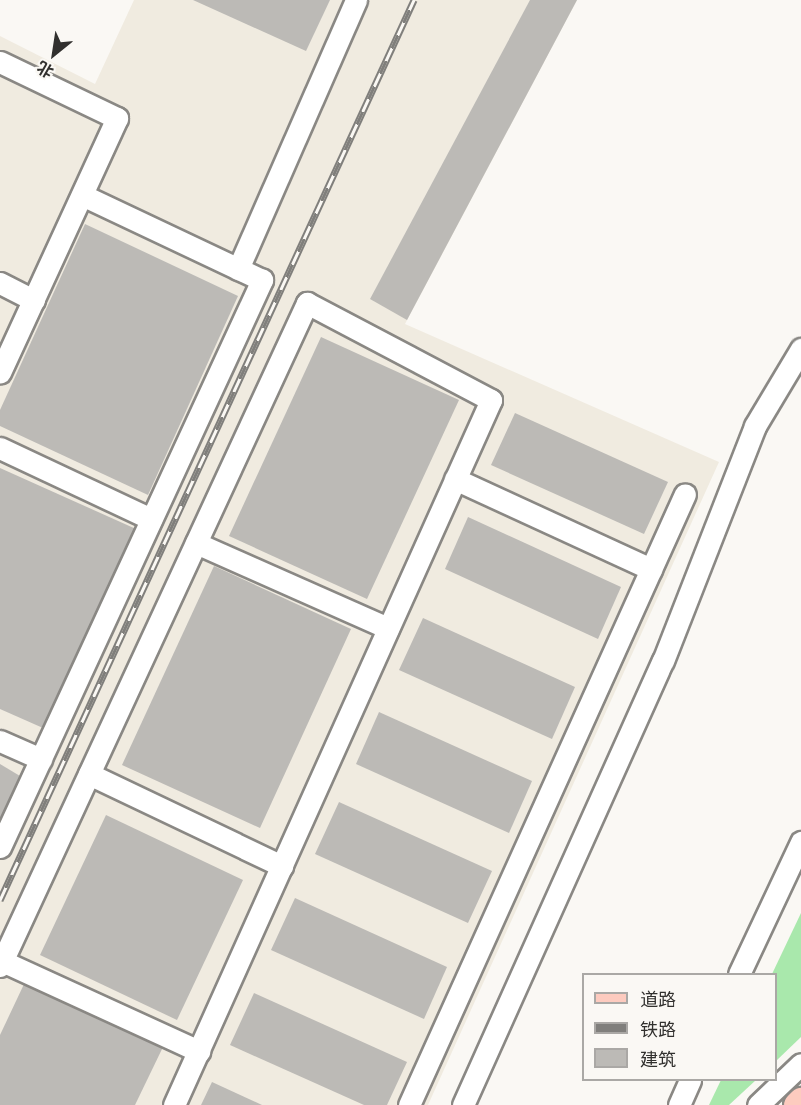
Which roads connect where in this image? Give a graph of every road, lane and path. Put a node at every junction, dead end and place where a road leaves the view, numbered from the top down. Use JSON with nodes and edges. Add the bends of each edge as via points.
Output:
{"nodes":[{"id":1,"x":356,"y":0,"type":"edge"},
{"id":2,"x":0,"y":62,"type":"edge"},
{"id":3,"x":82,"y":195,"type":"junction"},
{"id":4,"x":238,"y":269,"type":"junction"},
{"id":5,"x":0,"y":283,"type":"edge"},
{"id":6,"x":33,"y":300,"type":"junction"},
{"id":7,"x":801,"y":349,"type":"edge"},
{"id":8,"x":0,"y":372,"type":"edge"},
{"id":9,"x":0,"y":448,"type":"edge"},
{"id":10,"x":455,"y":479,"type":"junction"},
{"id":11,"x":685,"y":494,"type":"dead end"},
{"id":12,"x":151,"y":519,"type":"junction"},
{"id":13,"x":196,"y":543,"type":"junction"},
{"id":14,"x":651,"y":569,"type":"junction"},
{"id":15,"x":388,"y":628,"type":"junction"},
{"id":16,"x":0,"y":741,"type":"edge"},
{"id":17,"x":41,"y":759,"type":"junction"},
{"id":18,"x":89,"y":774,"type":"junction"},
{"id":19,"x":801,"y":842,"type":"edge"},
{"id":20,"x":0,"y":847,"type":"edge"},
{"id":21,"x":282,"y":866,"type":"junction"},
{"id":22,"x":1,"y":963,"type":"edge"},
{"id":23,"x":741,"y":973,"type":"edge"},
{"id":24,"x":199,"y":1051,"type":"junction"},
{"id":25,"x":801,"y":1064,"type":"edge"},
{"id":26,"x":690,"y":1081,"type":"edge"},
{"id":27,"x":801,"y":1101,"type":"edge"},
{"id":28,"x":174,"y":1105,"type":"edge"},
{"id":29,"x":409,"y":1105,"type":"edge"},
{"id":30,"x":463,"y":1105,"type":"edge"},
{"id":31,"x":679,"y":1105,"type":"edge"},
{"id":32,"x":758,"y":1105,"type":"edge"},
{"id":33,"x":797,"y":1105,"type":"edge"}],
"edges":[{"from":1,"to":4,"type":"street"},
{"from":2,"to":3,"type":"street","via":[[117,118]]},
{"from":3,"to":4,"type":"street"},
{"from":3,"to":6,"type":"street"},
{"from":4,"to":12,"type":"street","via":[[262,280]]},
{"from":5,"to":6,"type":"street"},
{"from":6,"to":8,"type":"street"},
{"from":7,"to":30,"type":"street","via":[[755,426],[663,661]]},
{"from":9,"to":12,"type":"street"},
{"from":10,"to":13,"type":"street","via":[[491,400],[307,303]]},
{"from":10,"to":14,"type":"street"},
{"from":10,"to":15,"type":"street"},
{"from":11,"to":14,"type":"street"},
{"from":12,"to":17,"type":"street"},
{"from":13,"to":15,"type":"street"},
{"from":13,"to":18,"type":"street"},
{"from":14,"to":29,"type":"street"},
{"from":15,"to":21,"type":"street"},
{"from":16,"to":17,"type":"street"},
{"from":17,"to":20,"type":"street"},
{"from":18,"to":21,"type":"street"},
{"from":18,"to":22,"type":"street"},
{"from":19,"to":23,"type":"street"},
{"from":21,"to":24,"type":"street"},
{"from":22,"to":24,"type":"street"},
{"from":24,"to":28,"type":"street"},
{"from":25,"to":32,"type":"street"},
{"from":26,"to":31,"type":"street"},
{"from":27,"to":33,"type":"main road"}]}
